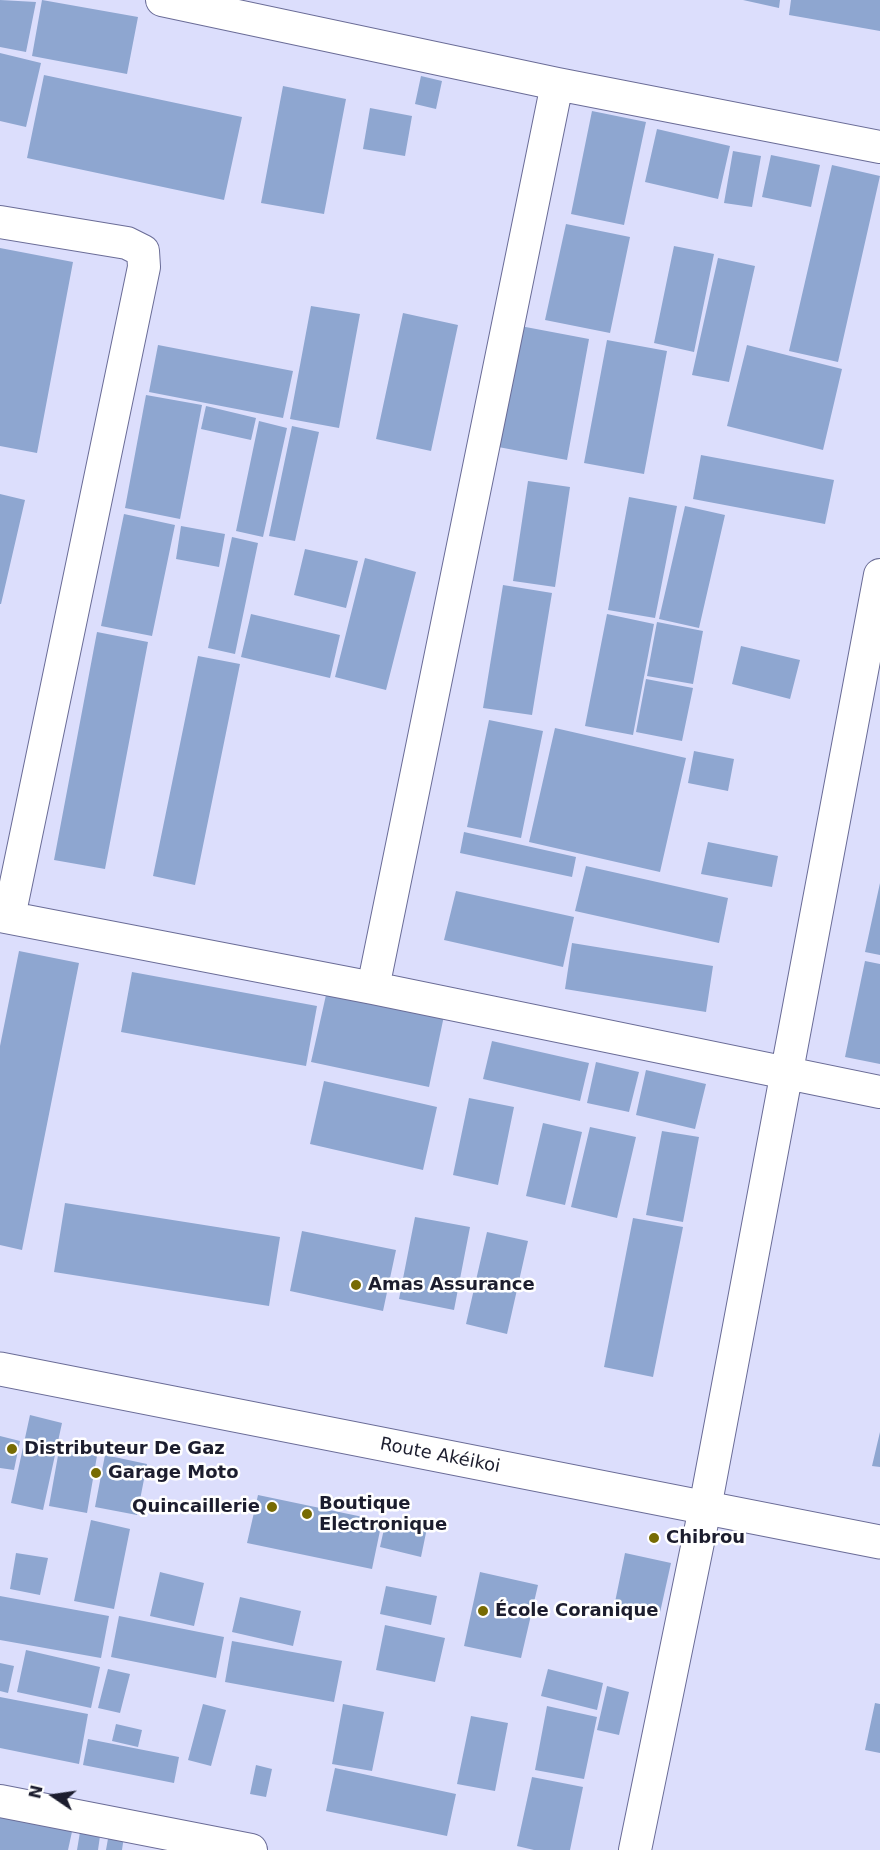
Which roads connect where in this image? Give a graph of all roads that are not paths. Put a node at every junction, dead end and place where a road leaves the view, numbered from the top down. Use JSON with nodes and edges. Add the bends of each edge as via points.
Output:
{"nodes":[{"id":1,"x":162,"y":0,"type":"edge"},
{"id":2,"x":556,"y":84,"type":"junction"},
{"id":3,"x":880,"y":147,"type":"edge"},
{"id":4,"x":0,"y":222,"type":"edge"},
{"id":5,"x":880,"y":575,"type":"edge"},
{"id":6,"x":4,"y":916,"type":"edge"},
{"id":7,"x":373,"y":988,"type":"junction"},
{"id":8,"x":787,"y":1075,"type":"junction"},
{"id":9,"x":880,"y":1092,"type":"edge"},
{"id":10,"x":0,"y":1369,"type":"edge"},
{"id":11,"x":705,"y":1509,"type":"junction"},
{"id":12,"x":880,"y":1542,"type":"edge"},
{"id":13,"x":0,"y":1801,"type":"edge"},
{"id":14,"x":250,"y":1850,"type":"edge"},
{"id":15,"x":635,"y":1850,"type":"edge"}],
"edges":[{"from":1,"to":2,"type":"street"},
{"from":2,"to":3,"type":"street"},
{"from":2,"to":7,"type":"street"},
{"from":4,"to":6,"type":"street","via":[[127,243],[143,251],[144,267]]},
{"from":5,"to":8,"type":"street"},
{"from":6,"to":7,"type":"street"},
{"from":7,"to":8,"type":"street"},
{"from":8,"to":9,"type":"street"},
{"from":8,"to":11,"type":"street"},
{"from":10,"to":11,"type":"street","name":"Route Akéikoi"},
{"from":11,"to":12,"type":"street","name":"Route Akéikoi"},
{"from":11,"to":15,"type":"street"},
{"from":13,"to":14,"type":"street"}]}
